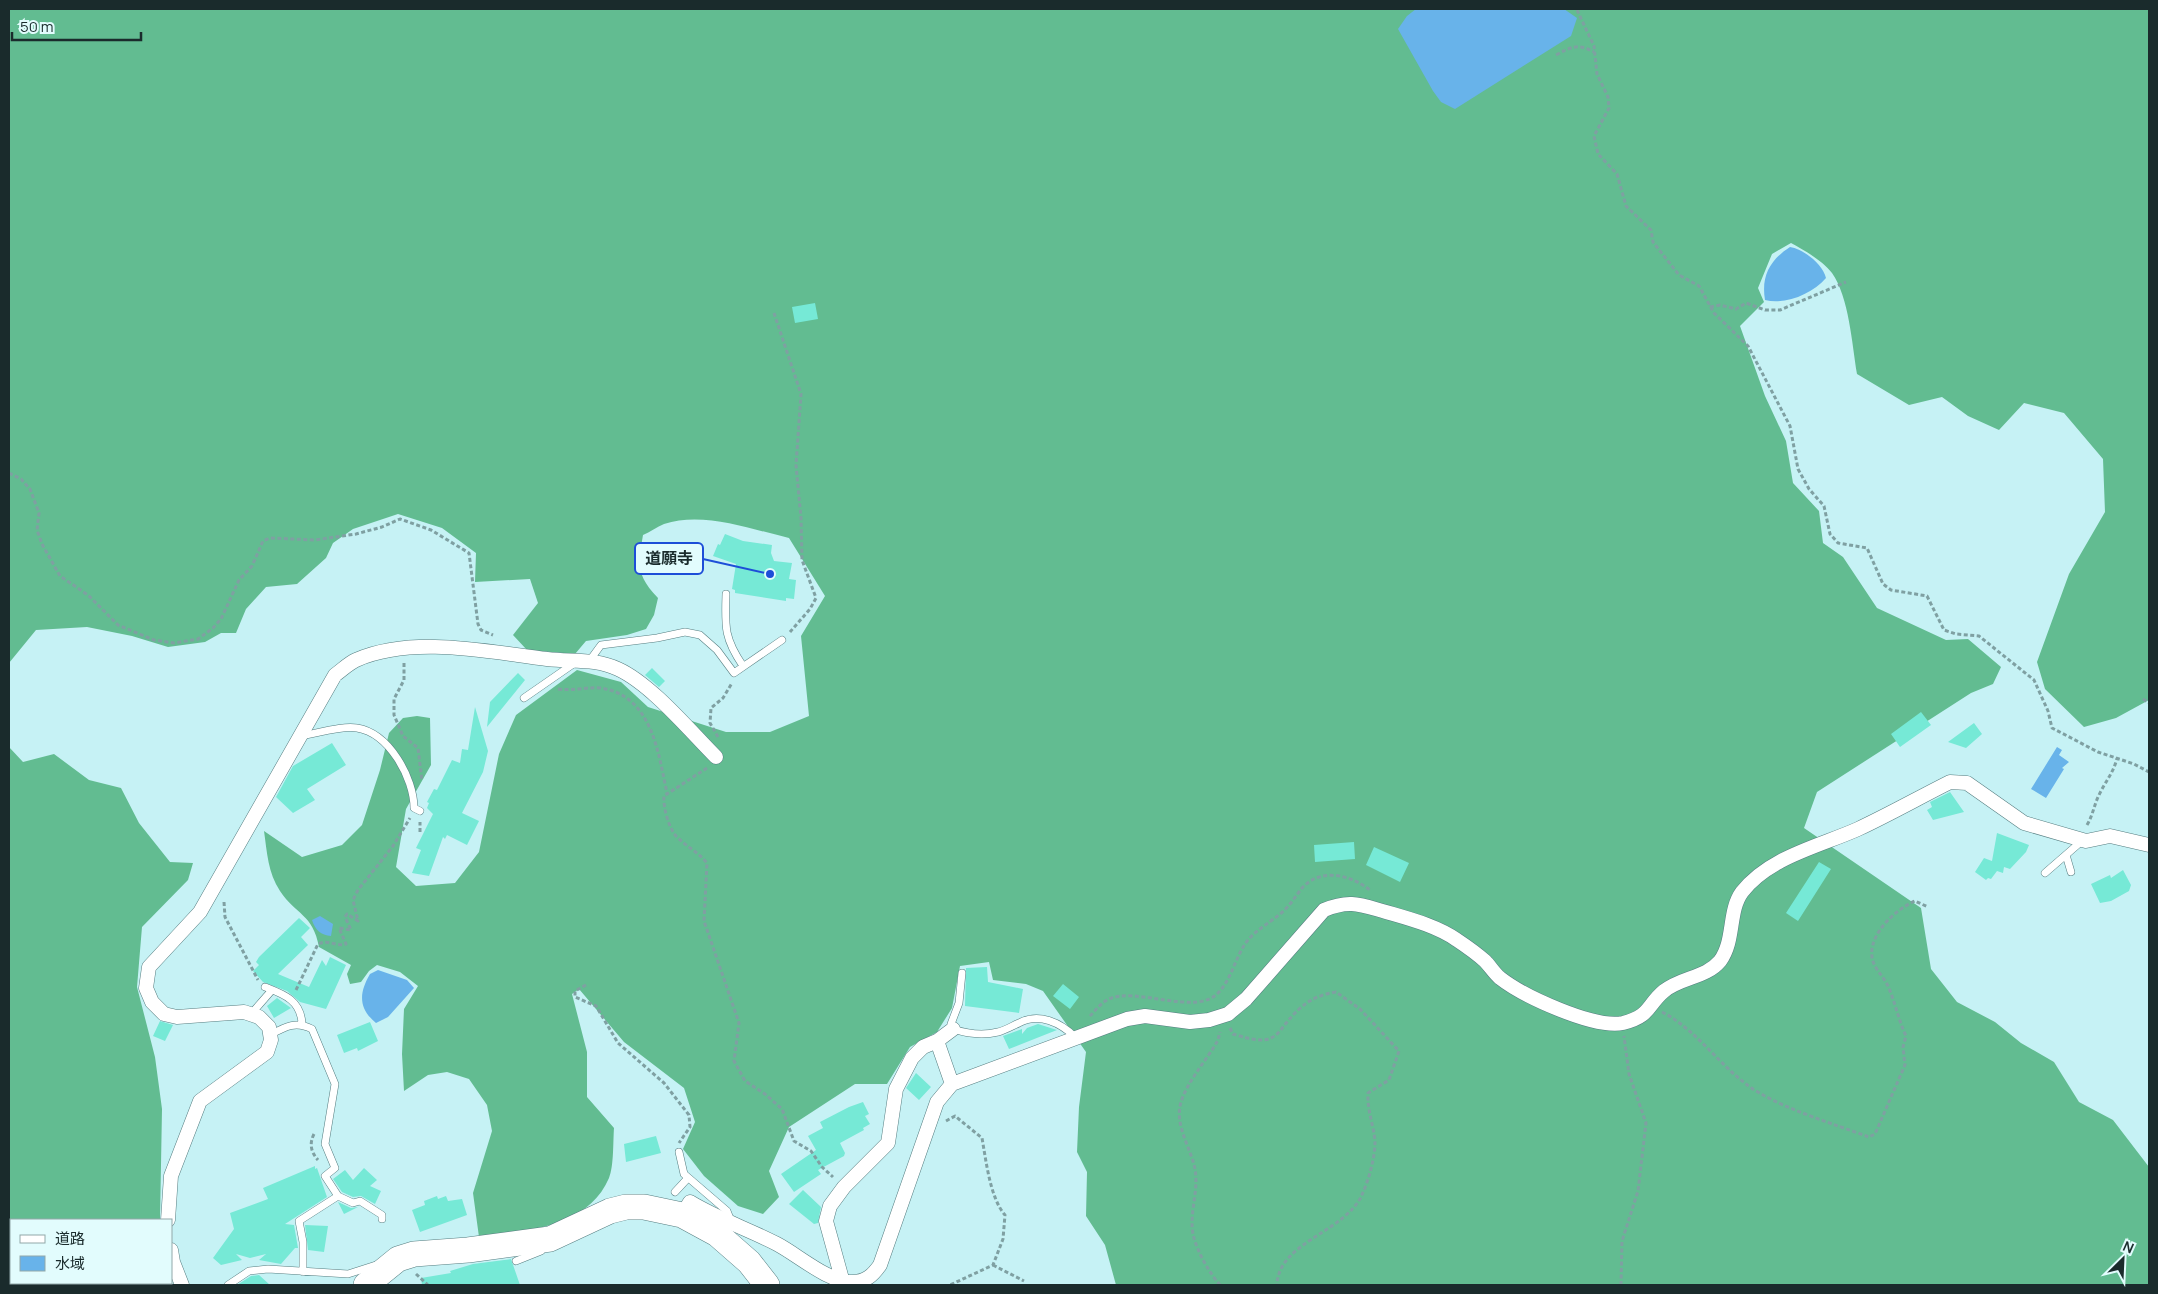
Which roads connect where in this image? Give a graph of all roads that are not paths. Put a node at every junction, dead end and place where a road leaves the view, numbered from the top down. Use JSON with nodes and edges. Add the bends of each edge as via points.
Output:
{"nodes":[{"id":1,"x":726,"y":594,"type":"dead end"},
{"id":2,"x":782,"y":640,"type":"road end"},
{"id":3,"x":584,"y":660,"type":"junction"},
{"id":4,"x":743,"y":666,"type":"junction"},
{"id":5,"x":524,"y":698,"type":"dead end"},
{"id":6,"x":299,"y":736,"type":"junction"},
{"id":7,"x":716,"y":757,"type":"road end"},
{"id":8,"x":417,"y":809,"type":"road end"},
{"id":9,"x":2083,"y":840,"type":"junction"},
{"id":10,"x":2149,"y":845,"type":"edge"},
{"id":11,"x":2066,"y":855,"type":"junction"},
{"id":12,"x":2071,"y":872,"type":"dead end"},
{"id":13,"x":2046,"y":873,"type":"dead end"},
{"id":14,"x":962,"y":973,"type":"dead end"},
{"id":15,"x":265,"y":987,"type":"road end"},
{"id":16,"x":272,"y":990,"type":"junction"},
{"id":17,"x":250,"y":1014,"type":"junction"},
{"id":18,"x":302,"y":1024,"type":"junction"},
{"id":19,"x":953,"y":1029,"type":"junction"},
{"id":20,"x":270,"y":1035,"type":"junction"},
{"id":21,"x":1079,"y":1036,"type":"junction"},
{"id":22,"x":937,"y":1041,"type":"junction"},
{"id":23,"x":952,"y":1084,"type":"junction"},
{"id":24,"x":680,"y":1152,"type":"road end"},
{"id":25,"x":688,"y":1178,"type":"junction"},
{"id":26,"x":338,"y":1196,"type":"junction"},
{"id":27,"x":678,"y":1204,"type":"junction"},
{"id":28,"x":168,"y":1219,"type":"edge"},
{"id":29,"x":382,"y":1219,"type":"dead end"},
{"id":30,"x":732,"y":1224,"type":"junction"},
{"id":31,"x":565,"y":1233,"type":"junction"},
{"id":32,"x":172,"y":1256,"type":"edge"},
{"id":33,"x":516,"y":1261,"type":"dead end"},
{"id":34,"x":392,"y":1262,"type":"junction"},
{"id":35,"x":303,"y":1272,"type":"junction"},
{"id":36,"x":842,"y":1279,"type":"junction"},
{"id":37,"x":182,"y":1285,"type":"edge"},
{"id":38,"x":228,"y":1285,"type":"edge"},
{"id":39,"x":366,"y":1285,"type":"edge"},
{"id":40,"x":768,"y":1285,"type":"edge"}],
"edges":[{"from":1,"to":4,"type":"lane","via":[[725,631]]},
{"from":2,"to":4,"type":"lane"},
{"from":3,"to":4,"type":"lane","via":[[601,645],[685,632],[700,635],[717,650],[734,674]]},
{"from":3,"to":5,"type":"lane"},
{"from":3,"to":6,"type":"street","via":[[421,646],[355,660],[335,675]]},
{"from":3,"to":7,"type":"street","via":[[619,669],[647,689]]},
{"from":6,"to":8,"type":"lane","via":[[357,727],[378,735],[402,764]]},
{"from":6,"to":17,"type":"street","via":[[200,912],[150,967],[146,988],[152,1002],[164,1014],[176,1017]]},
{"from":9,"to":10,"type":"street","via":[[2110,836]]},
{"from":9,"to":11,"type":"lane"},
{"from":9,"to":21,"type":"street","via":[[2024,823],[1967,783],[1950,782],[1761,873],[1741,894],[1730,941],[1720,960],[1708,972],[1682,980],[1663,991],[1648,1012],[1622,1023],[1587,1020],[1525,993],[1499,977],[1485,961],[1456,939],[1418,922],[1359,903],[1339,904],[1324,910],[1246,999],[1221,1017],[1190,1022],[1145,1016]]},
{"from":11,"to":12,"type":"lane"},
{"from":11,"to":13,"type":"lane"},
{"from":14,"to":19,"type":"lane","via":[[960,997],[951,1024]]},
{"from":15,"to":16,"type":"lane"},
{"from":16,"to":17,"type":"lane"},
{"from":16,"to":18,"type":"lane","via":[[291,999],[302,1013]]},
{"from":17,"to":20,"type":"street","via":[[269,1027]]},
{"from":18,"to":20,"type":"lane","via":[[287,1025]]},
{"from":18,"to":26,"type":"lane","via":[[312,1029],[335,1084],[325,1144],[335,1168],[325,1176]]},
{"from":19,"to":21,"type":"lane","via":[[972,1035],[986,1034],[1021,1022],[1044,1019]]},
{"from":19,"to":22,"type":"street"},
{"from":20,"to":28,"type":"street","via":[[267,1052],[200,1101],[171,1176]]},
{"from":21,"to":23,"type":"street"},
{"from":22,"to":23,"type":"street"},
{"from":22,"to":36,"type":"street","via":[[923,1047],[905,1070],[893,1104],[888,1143],[850,1180],[830,1206],[826,1222]]},
{"from":23,"to":36,"type":"street","via":[[937,1102],[880,1265],[871,1277],[852,1282]]},
{"from":24,"to":25,"type":"lane","via":[[684,1174]]},
{"from":25,"to":27,"type":"lane"},
{"from":25,"to":30,"type":"lane","via":[[726,1210]]},
{"from":26,"to":29,"type":"lane","via":[[353,1203],[360,1201],[382,1215]]},
{"from":26,"to":35,"type":"lane","via":[[299,1221]]},
{"from":27,"to":30,"type":"street","via":[[690,1202]]},
{"from":27,"to":31,"type":"highway","via":[[610,1211]]},
{"from":27,"to":40,"type":"highway","via":[[733,1247]]},
{"from":30,"to":36,"type":"street","via":[[778,1245],[823,1273]]},
{"from":31,"to":33,"type":"lane","via":[[560,1244]]},
{"from":31,"to":34,"type":"highway","via":[[550,1239],[414,1254]]},
{"from":32,"to":37,"type":"street"},
{"from":34,"to":35,"type":"lane","via":[[348,1274]]},
{"from":34,"to":39,"type":"highway"},
{"from":35,"to":38,"type":"lane","via":[[249,1270]]}]}
